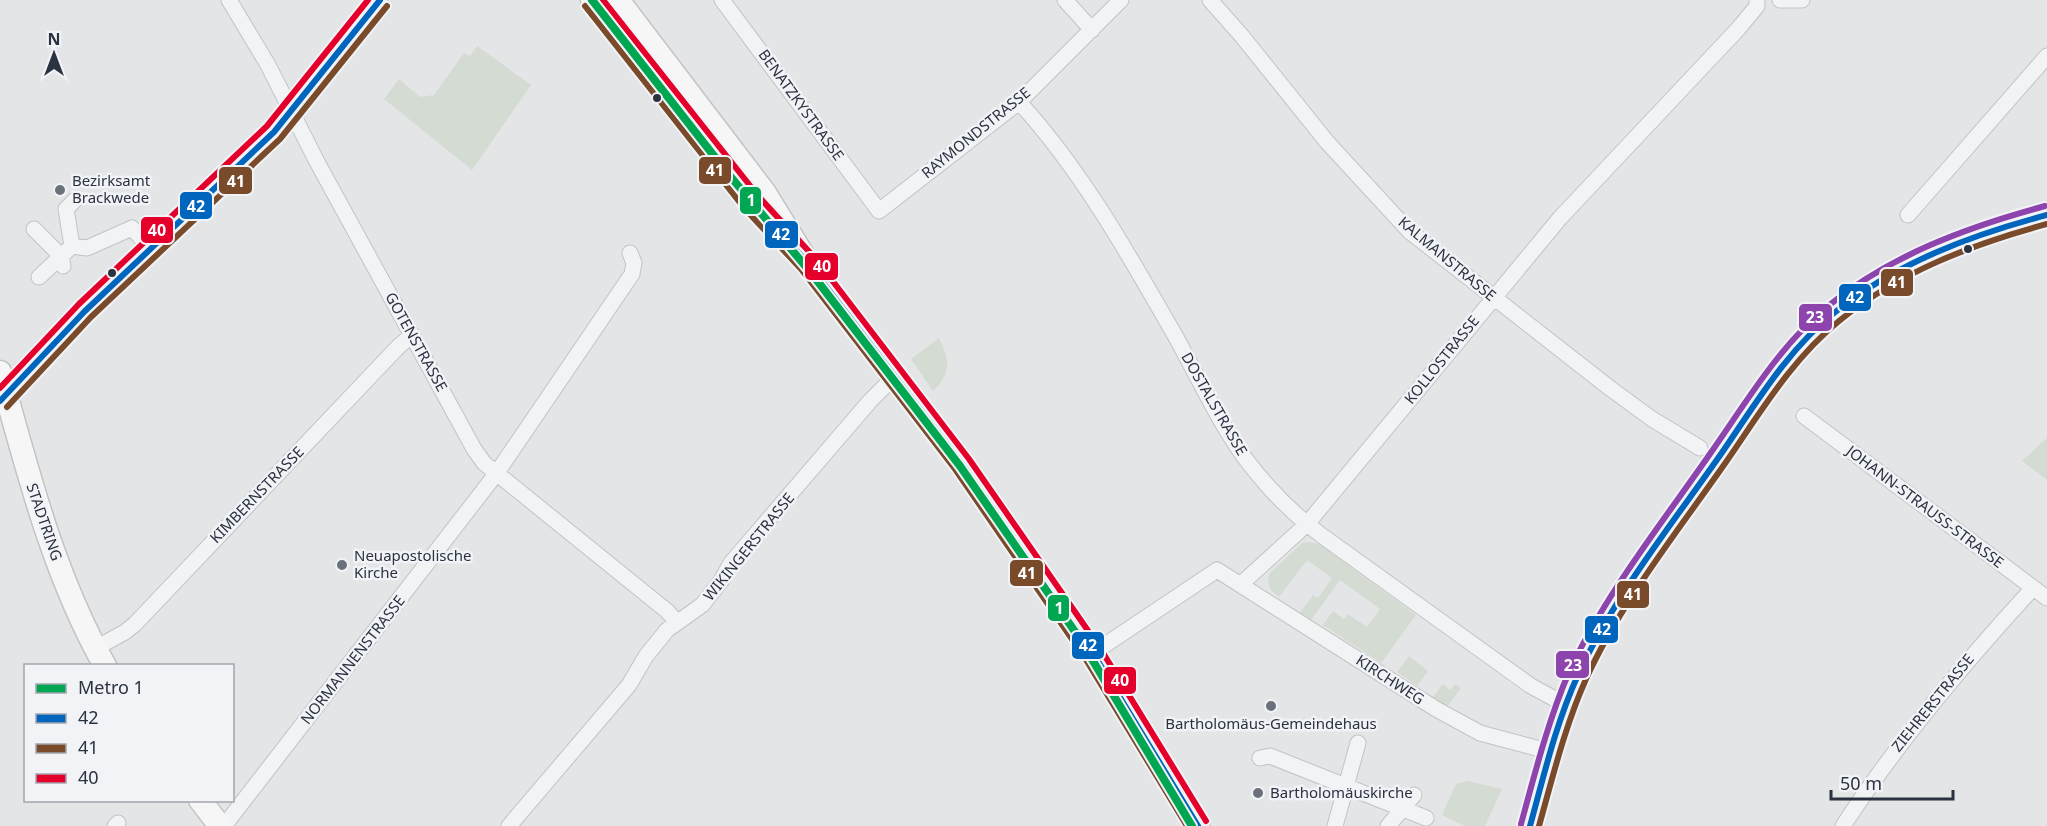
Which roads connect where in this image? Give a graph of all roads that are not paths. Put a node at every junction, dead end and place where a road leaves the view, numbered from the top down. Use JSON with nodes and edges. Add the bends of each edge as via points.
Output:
{"nodes":[{"id":1,"x":229,"y":0,"type":"edge"},
{"id":2,"x":381,"y":0,"type":"edge"},
{"id":3,"x":592,"y":0,"type":"edge"},
{"id":4,"x":618,"y":0,"type":"edge"},
{"id":5,"x":722,"y":0,"type":"edge"},
{"id":6,"x":1065,"y":0,"type":"edge"},
{"id":7,"x":1121,"y":0,"type":"edge"},
{"id":8,"x":1210,"y":0,"type":"edge"},
{"id":9,"x":1759,"y":0,"type":"edge"},
{"id":10,"x":1780,"y":0,"type":"edge"},
{"id":11,"x":1802,"y":0,"type":"edge"},
{"id":12,"x":1092,"y":30,"type":"junction"},
{"id":13,"x":2047,"y":56,"type":"edge"},
{"id":14,"x":1018,"y":102,"type":"junction"},
{"id":15,"x":291,"y":111,"type":"junction"},
{"id":16,"x":76,"y":199,"type":"dead end"},
{"id":17,"x":879,"y":211,"type":"joint"},
{"id":18,"x":1908,"y":215,"type":"dead end"},
{"id":19,"x":2047,"y":215,"type":"edge"},
{"id":20,"x":34,"y":229,"type":"dead end"},
{"id":21,"x":150,"y":248,"type":"junction"},
{"id":22,"x":67,"y":251,"type":"junction"},
{"id":23,"x":630,"y":253,"type":"dead end"},
{"id":24,"x":808,"y":263,"type":"junction"},
{"id":25,"x":59,"y":273,"type":"dead end"},
{"id":26,"x":39,"y":277,"type":"dead end"},
{"id":27,"x":1492,"y":298,"type":"junction"},
{"id":28,"x":412,"y":335,"type":"junction"},
{"id":29,"x":0,"y":372,"type":"edge"},
{"id":30,"x":895,"y":376,"type":"junction"},
{"id":31,"x":3,"y":398,"type":"edge"},
{"id":32,"x":1804,"y":416,"type":"dead end"},
{"id":33,"x":1700,"y":448,"type":"dead end"},
{"id":34,"x":496,"y":474,"type":"junction"},
{"id":35,"x":1306,"y":524,"type":"junction"},
{"id":36,"x":1241,"y":584,"type":"junction"},
{"id":37,"x":2033,"y":588,"type":"junction"},
{"id":38,"x":2047,"y":598,"type":"edge"},
{"id":39,"x":677,"y":622,"type":"junction"},
{"id":40,"x":1093,"y":653,"type":"junction"},
{"id":41,"x":100,"y":657,"type":"edge"},
{"id":42,"x":1566,"y":705,"type":"junction"},
{"id":43,"x":1358,"y":743,"type":"dead end"},
{"id":44,"x":1551,"y":752,"type":"junction"},
{"id":45,"x":1260,"y":758,"type":"dead end"},
{"id":46,"x":1346,"y":786,"type":"junction"},
{"id":47,"x":1414,"y":795,"type":"dead end"},
{"id":48,"x":201,"y":802,"type":"edge"},
{"id":49,"x":1403,"y":808,"type":"junction"},
{"id":50,"x":1426,"y":818,"type":"dead end"},
{"id":51,"x":222,"y":826,"type":"edge"},
{"id":52,"x":509,"y":826,"type":"edge"},
{"id":53,"x":1198,"y":826,"type":"edge"},
{"id":54,"x":1335,"y":826,"type":"edge"},
{"id":55,"x":1388,"y":826,"type":"edge"},
{"id":56,"x":1530,"y":826,"type":"edge"},
{"id":57,"x":1843,"y":826,"type":"edge"}],
"edges":[{"from":1,"to":15,"type":"street","name":"GOTENSTRASSE"},
{"from":2,"to":15,"type":"street"},
{"from":3,"to":24,"type":"street","via":[[752,203]]},
{"from":4,"to":24,"type":"street","via":[[765,193]]},
{"from":5,"to":17,"type":"street","name":"BENATZKYSTRASSE"},
{"from":6,"to":12,"type":"street"},
{"from":7,"to":12,"type":"street","name":"RAYMONDSTRASSE"},
{"from":8,"to":27,"type":"street","name":"KALMANSTRASSE","via":[[1327,142],[1409,231]]},
{"from":9,"to":27,"type":"street","name":"KOLLOSTRASSE","via":[[1749,16],[1560,218]]},
{"from":10,"to":11,"type":"street"},
{"from":12,"to":14,"type":"street","name":"RAYMONDSTRASSE"},
{"from":13,"to":18,"type":"street"},
{"from":14,"to":17,"type":"street","name":"RAYMONDSTRASSE"},
{"from":14,"to":35,"type":"street","name":"DOSTALSTRASSE","via":[[1066,159],[1117,239],[1237,446]]},
{"from":15,"to":21,"type":"street","via":[[274,132]]},
{"from":15,"to":28,"type":"street","name":"GOTENSTRASSE"},
{"from":16,"to":22,"type":"street","via":[[66,209]]},
{"from":19,"to":42,"type":"street","via":[[1943,249],[1876,283],[1816,329],[1767,390],[1618,603],[1588,655]]},
{"from":20,"to":22,"type":"street"},
{"from":21,"to":22,"type":"street","via":[[132,228],[87,248]]},
{"from":21,"to":31,"type":"street"},
{"from":22,"to":25,"type":"street"},
{"from":22,"to":26,"type":"street"},
{"from":23,"to":34,"type":"street","name":"NORMANNENSTRASSE","via":[[634,263],[632,274]]},
{"from":24,"to":30,"type":"street"},
{"from":27,"to":33,"type":"street","name":"KALMANSTRASSE","via":[[1652,419]]},
{"from":27,"to":35,"type":"street","name":"KOLLOSTRASSE"},
{"from":28,"to":34,"type":"street","name":"GOTENSTRASSE","via":[[474,449]]},
{"from":28,"to":41,"type":"street","name":"KIMBERNSTRASSE"},
{"from":29,"to":31,"type":"street","name":"STADTRING"},
{"from":30,"to":39,"type":"street","name":"WIKINGERSTRASSE","via":[[731,563],[702,605]]},
{"from":30,"to":40,"type":"street","via":[[962,464]]},
{"from":31,"to":41,"type":"street","name":"STADTRING","via":[[53,553]]},
{"from":32,"to":37,"type":"street","name":"JOHANN-STRAUSS-STRASSE"},
{"from":34,"to":39,"type":"street","name":"GOTENSTRASSE"},
{"from":34,"to":51,"type":"street","name":"NORMANNENSTRASSE"},
{"from":35,"to":36,"type":"street","name":"KOLLOSTRASSE"},
{"from":35,"to":42,"type":"street","name":"DOSTALSTRASSE","via":[[1530,686]]},
{"from":36,"to":40,"type":"street","via":[[1217,570]]},
{"from":36,"to":44,"type":"street","name":"KIRCHWEG","via":[[1470,728]]},
{"from":37,"to":38,"type":"street","name":"JOHANN-STRAUSS-STRASSE"},
{"from":37,"to":57,"type":"street","name":"ZIEHRERSTRASSE","via":[[1974,652],[1909,733]]},
{"from":39,"to":52,"type":"street","name":"WIKINGERSTRASSE","via":[[650,650],[629,685]]},
{"from":40,"to":53,"type":"street"},
{"from":42,"to":44,"type":"street"},
{"from":43,"to":46,"type":"street"},
{"from":44,"to":56,"type":"street"},
{"from":45,"to":46,"type":"street","via":[[1270,756]]},
{"from":46,"to":49,"type":"street"},
{"from":46,"to":54,"type":"street"},
{"from":47,"to":49,"type":"street"},
{"from":48,"to":51,"type":"street"},
{"from":49,"to":50,"type":"street"},
{"from":49,"to":55,"type":"street"}]}
